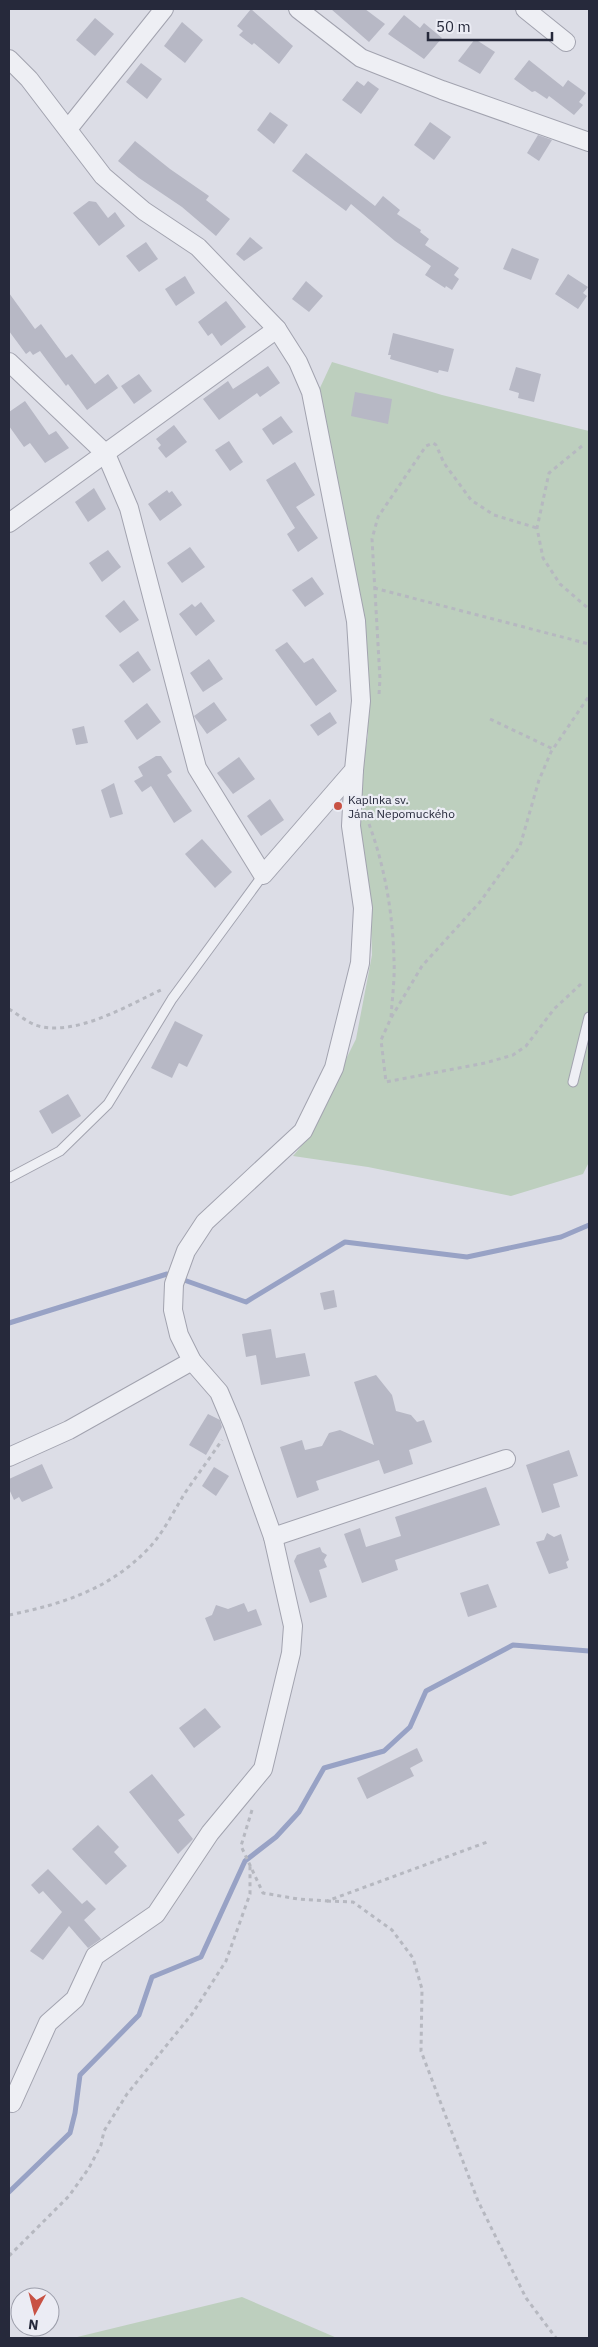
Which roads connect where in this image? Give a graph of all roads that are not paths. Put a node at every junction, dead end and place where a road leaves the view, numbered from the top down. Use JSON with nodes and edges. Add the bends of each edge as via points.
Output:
{"nodes":[{"id":1,"x":164,"y":9,"type":"edge"},
{"id":2,"x":298,"y":9,"type":"edge"},
{"id":3,"x":525,"y":9,"type":"edge"},
{"id":4,"x":566,"y":42,"type":"dead end"},
{"id":5,"x":9,"y":59,"type":"edge"},
{"id":6,"x":68,"y":130,"type":"junction"},
{"id":7,"x":589,"y":142,"type":"edge"},
{"id":8,"x":276,"y":329,"type":"junction"},
{"id":9,"x":9,"y":362,"type":"edge"},
{"id":10,"x":106,"y":454,"type":"junction"},
{"id":11,"x":9,"y":522,"type":"edge"},
{"id":12,"x":354,"y":770,"type":"junction"},
{"id":13,"x":263,"y":875,"type":"junction"},
{"id":14,"x":589,"y":1017,"type":"edge"},
{"id":15,"x":572,"y":1082,"type":"dead end"},
{"id":16,"x":9,"y":1178,"type":"edge"},
{"id":17,"x":192,"y":1361,"type":"junction"},
{"id":18,"x":9,"y":1457,"type":"edge"},
{"id":19,"x":506,"y":1459,"type":"dead end"},
{"id":20,"x":273,"y":1537,"type":"junction"},
{"id":21,"x":12,"y":2103,"type":"dead end"}],
"edges":[{"from":1,"to":6,"type":"street"},
{"from":2,"to":7,"type":"street","via":[[361,58]]},
{"from":3,"to":4,"type":"street"},
{"from":5,"to":6,"type":"street","via":[[29,79]]},
{"from":6,"to":8,"type":"street","via":[[103,176],[144,211],[198,247]]},
{"from":8,"to":10,"type":"street"},
{"from":8,"to":12,"type":"street","via":[[298,362],[311,392],[356,621],[360,701]]},
{"from":9,"to":10,"type":"street"},
{"from":10,"to":11,"type":"street"},
{"from":10,"to":13,"type":"street","via":[[129,508],[197,768]]},
{"from":12,"to":13,"type":"street"},
{"from":12,"to":17,"type":"street","via":[[351,826],[363,908],[360,963],[334,1068],[303,1131],[205,1222],[186,1251],[176,1278],[173,1310]]},
{"from":13,"to":16,"type":"lane","via":[[172,999],[108,1104],[60,1151]]},
{"from":14,"to":15,"type":"lane"},
{"from":17,"to":18,"type":"street","via":[[69,1430]]},
{"from":17,"to":20,"type":"street","via":[[219,1392]]},
{"from":19,"to":20,"type":"street"},
{"from":20,"to":21,"type":"street","via":[[293,1626],[291,1653],[263,1769],[210,1832],[156,1914],[95,1956],[75,2000],[48,2023]]}]}
